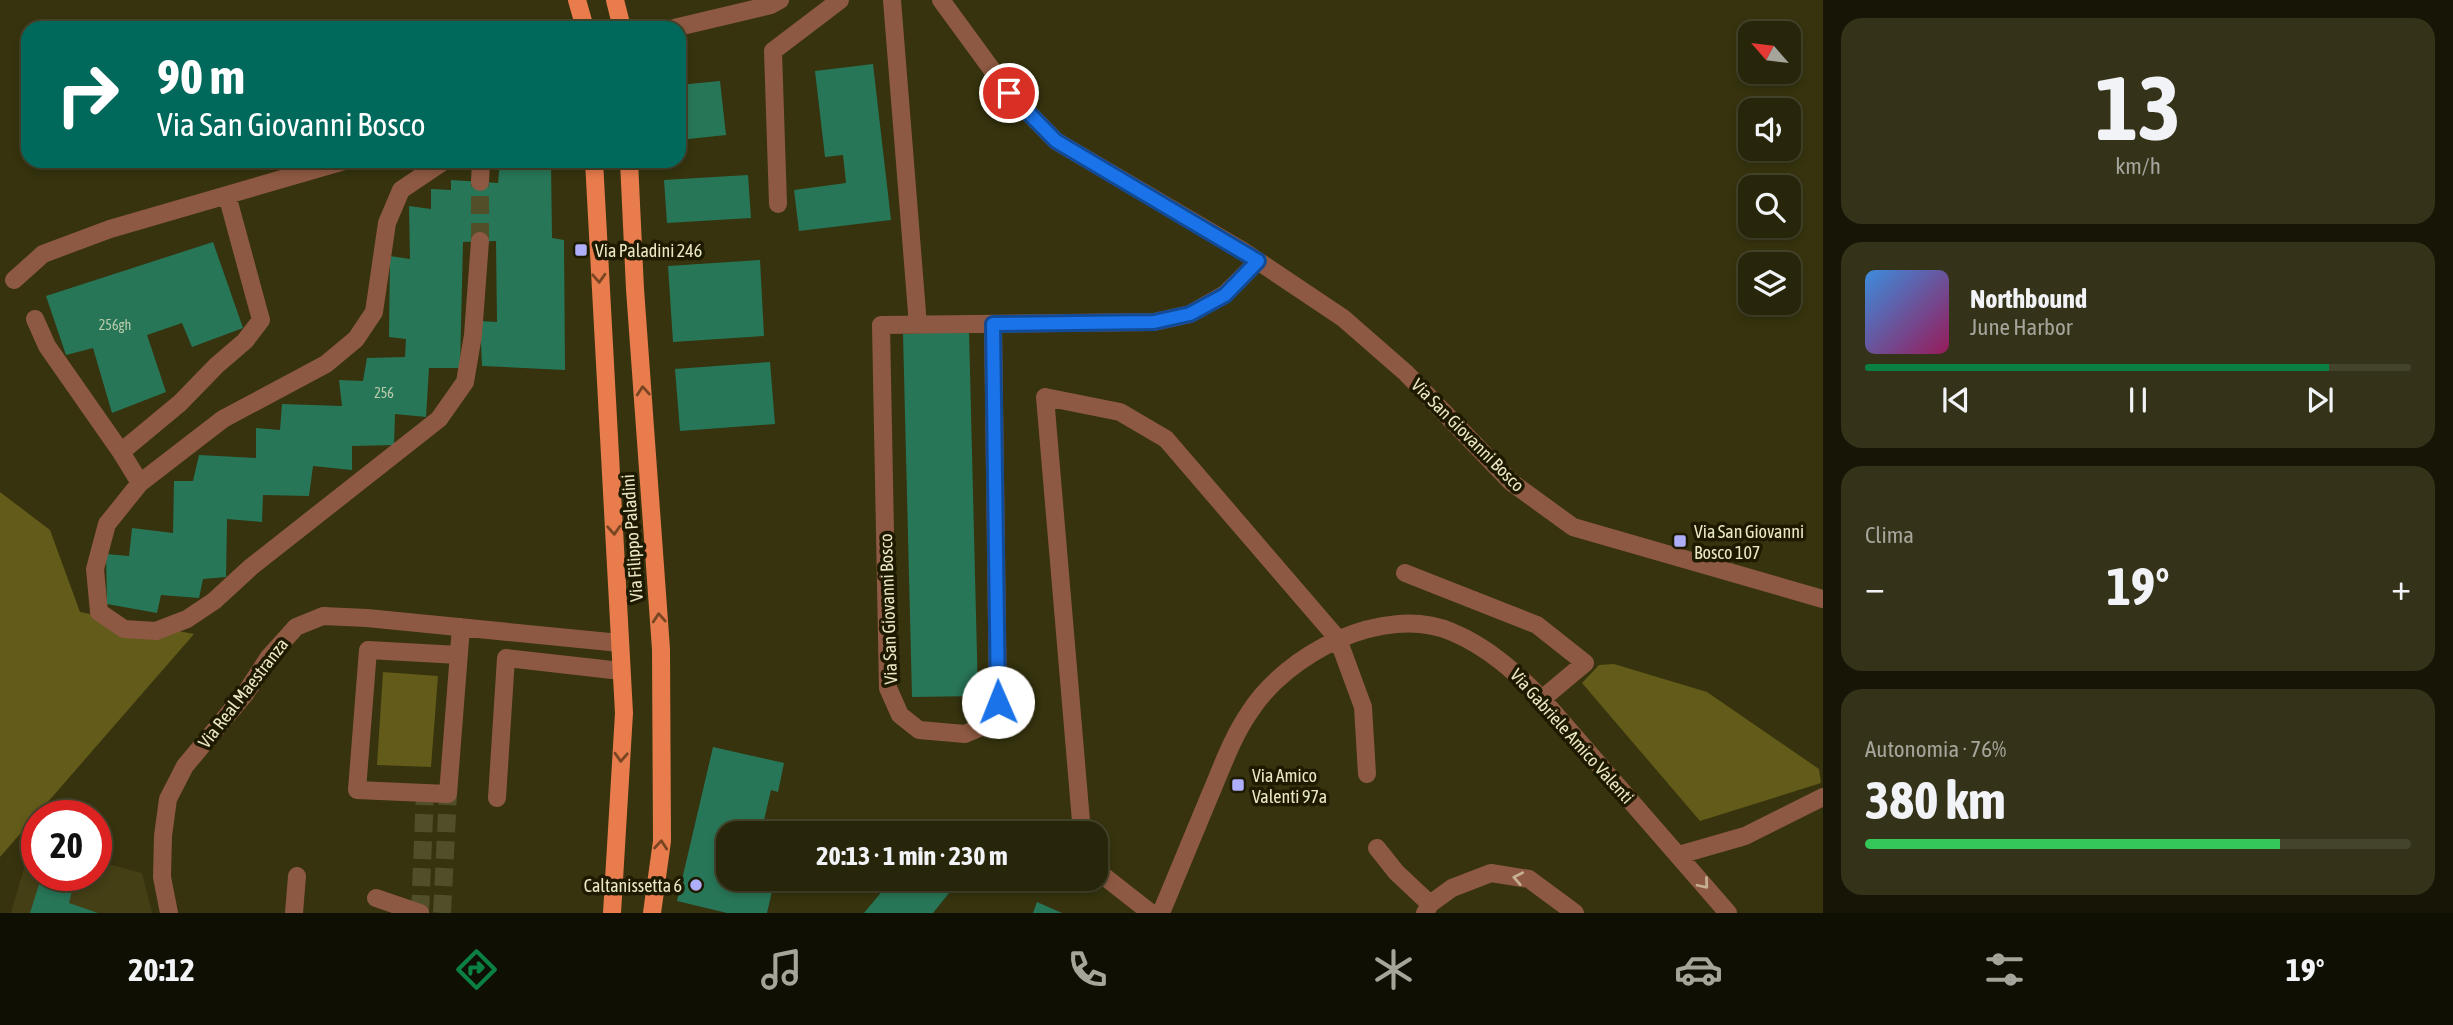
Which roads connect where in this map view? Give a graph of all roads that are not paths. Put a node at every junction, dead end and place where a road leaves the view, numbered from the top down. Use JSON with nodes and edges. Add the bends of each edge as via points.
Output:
{"nodes":[{"id":1,"x":577,"y":0,"type":"edge"},
{"id":2,"x":615,"y":0,"type":"edge"},
{"id":3,"x":780,"y":0,"type":"edge"},
{"id":4,"x":840,"y":0,"type":"edge"},
{"id":5,"x":892,"y":0,"type":"edge"},
{"id":6,"x":941,"y":0,"type":"edge"},
{"id":7,"x":583,"y":21,"type":"edge"},
{"id":8,"x":620,"y":21,"type":"edge"},
{"id":9,"x":686,"y":25,"type":"edge"},
{"id":10,"x":320,"y":168,"type":"edge"},
{"id":11,"x":434,"y":168,"type":"edge"},
{"id":12,"x":481,"y":168,"type":"edge"},
{"id":13,"x":594,"y":168,"type":"edge"},
{"id":14,"x":629,"y":168,"type":"edge"},
{"id":15,"x":481,"y":182,"type":"tunnel mouth"},
{"id":16,"x":227,"y":195,"type":"junction"},
{"id":17,"x":778,"y":204,"type":"dead end"},
{"id":18,"x":480,"y":241,"type":"tunnel mouth"},
{"id":19,"x":1258,"y":261,"type":"junction"},
{"id":20,"x":14,"y":280,"type":"dead end"},
{"id":21,"x":35,"y":318,"type":"dead end"},
{"id":22,"x":993,"y":324,"type":"junction"},
{"id":23,"x":918,"y":325,"type":"junction"},
{"id":24,"x":121,"y":452,"type":"junction"},
{"id":25,"x":140,"y":483,"type":"junction"},
{"id":26,"x":1405,"y":573,"type":"dead end"},
{"id":27,"x":1823,"y":599,"type":"edge"},
{"id":28,"x":461,"y":627,"type":"junction"},
{"id":29,"x":1338,"y":639,"type":"junction"},
{"id":30,"x":620,"y":643,"type":"junction"},
{"id":31,"x":459,"y":655,"type":"junction"},
{"id":32,"x":621,"y":671,"type":"junction"},
{"id":33,"x":1542,"y":699,"type":"junction"},
{"id":34,"x":1367,"y":774,"type":"dead end"},
{"id":35,"x":1823,"y":797,"type":"edge"},
{"id":36,"x":497,"y":798,"type":"dead end"},
{"id":37,"x":1081,"y":821,"type":"edge"},
{"id":38,"x":1377,"y":848,"type":"dead end"},
{"id":39,"x":1679,"y":855,"type":"junction"},
{"id":40,"x":297,"y":876,"type":"dead end"},
{"id":41,"x":1108,"y":879,"type":"edge"},
{"id":42,"x":376,"y":898,"type":"dead end"},
{"id":43,"x":1427,"y":909,"type":"edge"},
{"id":44,"x":169,"y":913,"type":"edge"},
{"id":45,"x":294,"y":913,"type":"edge"},
{"id":46,"x":420,"y":913,"type":"edge"},
{"id":47,"x":612,"y":913,"type":"edge"},
{"id":48,"x":652,"y":913,"type":"edge"},
{"id":49,"x":1151,"y":913,"type":"edge"},
{"id":50,"x":1161,"y":913,"type":"edge"},
{"id":51,"x":1575,"y":913,"type":"edge"},
{"id":52,"x":1728,"y":913,"type":"edge"}],
"edges":[{"from":1,"to":7,"type":"main road"},
{"from":2,"to":8,"type":"main road"},
{"from":3,"to":9,"type":"street"},
{"from":4,"to":17,"type":"street","via":[[772,51]]},
{"from":5,"to":23,"type":"street"},
{"from":6,"to":19,"type":"street","name":"Via San Giovanni Bosco","via":[[1009,93],[1056,141]]},
{"from":10,"to":16,"type":"street"},
{"from":11,"to":25,"type":"street","via":[[401,190],[387,223],[374,312],[356,339],[326,364],[223,419]]},
{"from":12,"to":15,"type":"street"},
{"from":13,"to":30,"type":"main road","name":"Via Filippo Paladini","one_way":true},
{"from":48,"to":14,"type":"main road","name":"Via Filippo Paladini","one_way":true,"via":[[662,841],[661,649]]},
{"from":16,"to":20,"type":"street","via":[[43,254]]},
{"from":16,"to":24,"type":"street","via":[[261,320],[180,403]]},
{"from":18,"to":25,"type":"street","via":[[465,382],[439,419],[214,601],[187,620],[156,631],[124,629],[99,612],[95,569],[107,524]]},
{"from":19,"to":22,"type":"street","name":"Via San Giovanni Bosco","via":[[1225,295],[1190,314],[1154,322]]},
{"from":19,"to":27,"type":"street","name":"Via San Giovanni Bosco","via":[[1343,318],[1406,373],[1511,482],[1573,527]]},
{"from":21,"to":24,"type":"street","via":[[47,346]]},
{"from":22,"to":23,"type":"street","name":"Via San Giovanni Bosco"},
{"from":22,"to":23,"type":"street","name":"Via San Giovanni Bosco","via":[[998,702],[988,724],[965,734],[919,730],[900,715],[888,688],[881,325]]},
{"from":24,"to":25,"type":"street"},
{"from":26,"to":33,"type":"street","via":[[1537,625],[1585,663]]},
{"from":28,"to":30,"type":"street","name":"Via Real Maestranza"},
{"from":28,"to":31,"type":"street"},
{"from":28,"to":44,"type":"street","name":"Via Real Maestranza","via":[[323,616],[296,626],[185,765],[168,799],[162,877]]},
{"from":29,"to":33,"type":"street","name":"Via Gabriele Amico Valenti","via":[[1373,628],[1412,624],[1450,631],[1511,668]]},
{"from":29,"to":34,"type":"street","via":[[1363,707]]},
{"from":29,"to":37,"type":"street","via":[[1166,439],[1120,412],[1045,397]]},
{"from":29,"to":50,"type":"street","name":"Via Gabriele Amico Valenti","via":[[1300,661],[1270,686],[1249,712]]},
{"from":30,"to":32,"type":"main road","name":"Via Filippo Paladini"},
{"from":31,"to":31,"type":"street","via":[[368,650],[357,790],[448,794]]},
{"from":32,"to":36,"type":"street","via":[[506,658]]},
{"from":32,"to":47,"type":"main road","name":"Via Filippo Paladini","one_way":true,"via":[[624,713]]},
{"from":33,"to":39,"type":"street","name":"Via Gabriele Amico Valenti"},
{"from":35,"to":39,"type":"street","via":[[1745,836]]},
{"from":38,"to":43,"type":"street"},
{"from":39,"to":52,"type":"street","name":"Via Gabriele Amico Valenti","one_way":true},
{"from":40,"to":45,"type":"street"},
{"from":41,"to":49,"type":"street"},
{"from":42,"to":46,"type":"street"},
{"from":51,"to":43,"type":"street","one_way":true,"via":[[1529,879],[1491,873],[1452,888]]}]}
